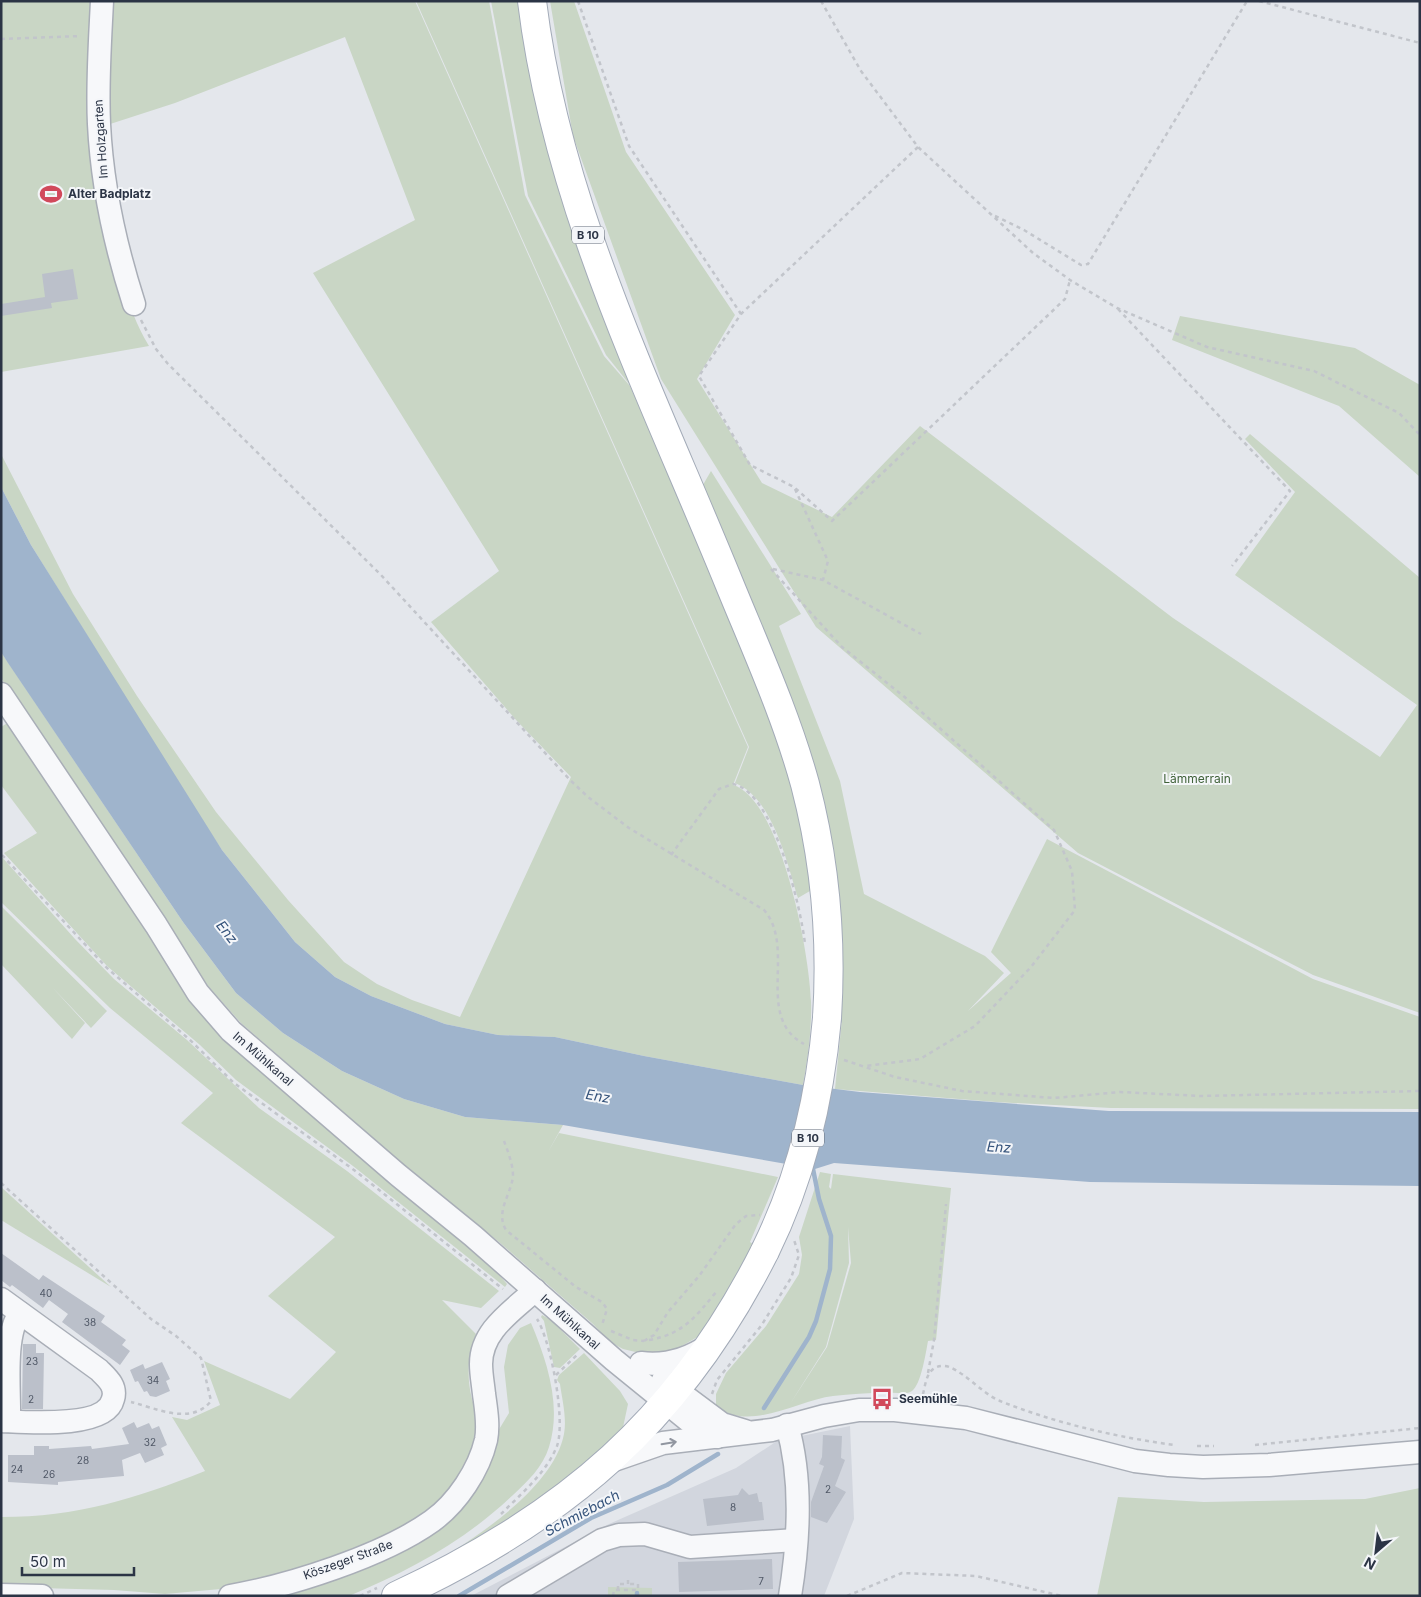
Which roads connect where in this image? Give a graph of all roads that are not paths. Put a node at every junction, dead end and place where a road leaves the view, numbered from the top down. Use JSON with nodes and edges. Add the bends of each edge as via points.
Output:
{"nodes":[{"id":1,"x":102,"y":1,"type":"edge"},
{"id":2,"x":532,"y":1,"type":"edge"},
{"id":3,"x":134,"y":304,"type":"road end"},
{"id":4,"x":1,"y":694,"type":"edge"},
{"id":5,"x":528,"y":1297,"type":"junction"},
{"id":6,"x":1,"y":1299,"type":"edge"},
{"id":7,"x":20,"y":1313,"type":"junction"},
{"id":8,"x":599,"y":1340,"type":"junction"},
{"id":9,"x":712,"y":1343,"type":"junction"},
{"id":10,"x":641,"y":1363,"type":"junction"},
{"id":11,"x":671,"y":1397,"type":"junction"},
{"id":12,"x":5,"y":1421,"type":"edge"},
{"id":13,"x":770,"y":1429,"type":"junction"},
{"id":14,"x":717,"y":1438,"type":"junction"},
{"id":15,"x":1420,"y":1452,"type":"edge"},
{"id":16,"x":606,"y":1463,"type":"junction"},
{"id":17,"x":796,"y":1540,"type":"junction"},
{"id":18,"x":391,"y":1590,"type":"edge"},
{"id":19,"x":1,"y":1595,"type":"edge"},
{"id":20,"x":42,"y":1596,"type":"edge"},
{"id":21,"x":230,"y":1596,"type":"edge"},
{"id":22,"x":508,"y":1596,"type":"edge"},
{"id":23,"x":790,"y":1596,"type":"edge"}],
"edges":[{"from":1,"to":3,"type":"street","name":"Im Holzgarten","via":[[99,122],[103,177],[118,252]]},
{"from":2,"to":9,"type":"main road","number":"B 10","bridge":true,"via":[[556,130],[593,251],[771,687],[804,783],[819,849],[825,899],[827,1018],[822,1069],[808,1137],[786,1203],[765,1251]]},
{"from":4,"to":5,"type":"street","name":"Im Mühlkanal","via":[[198,993],[231,1031]]},
{"from":5,"to":8,"type":"street","name":"Im Mühlkanal"},
{"from":5,"to":21,"type":"street","name":"Köszeger Straße","via":[[490,1332],[481,1363],[486,1438],[470,1477],[449,1505],[433,1521],[366,1555],[261,1591]]},
{"from":6,"to":7,"type":"street"},
{"from":7,"to":12,"type":"street","via":[[10,1342]]},
{"from":7,"to":12,"type":"street","via":[[108,1379],[114,1398],[107,1410],[89,1418]]},
{"from":8,"to":10,"type":"street","name":"Im Mühlkanal"},
{"from":8,"to":11,"type":"street","name":"Im Mühlkanal"},
{"from":9,"to":10,"type":"street","via":[[679,1360]]},
{"from":9,"to":11,"type":"main road","number":"B 10"},
{"from":10,"to":11,"type":"street","name":"Im Mühlkanal"},
{"from":11,"to":13,"type":"street","via":[[722,1424]]},
{"from":11,"to":14,"type":"street","via":[[703,1432]]},
{"from":11,"to":16,"type":"main road","number":"B 10","via":[[632,1441]]},
{"from":13,"to":14,"type":"street"},
{"from":13,"to":15,"type":"street","via":[[860,1410],[904,1411],[966,1418],[1135,1461],[1203,1467],[1269,1465]]},
{"from":13,"to":17,"type":"street","via":[[796,1468]]},
{"from":16,"to":14,"type":"street","one_way":true,"via":[[654,1445]]},
{"from":16,"to":18,"type":"main road","number":"B 10","via":[[564,1499],[472,1559]]},
{"from":17,"to":22,"type":"street","via":[[690,1547],[645,1534],[619,1534],[602,1540]]},
{"from":17,"to":23,"type":"street"},
{"from":19,"to":20,"type":"street"}]}
